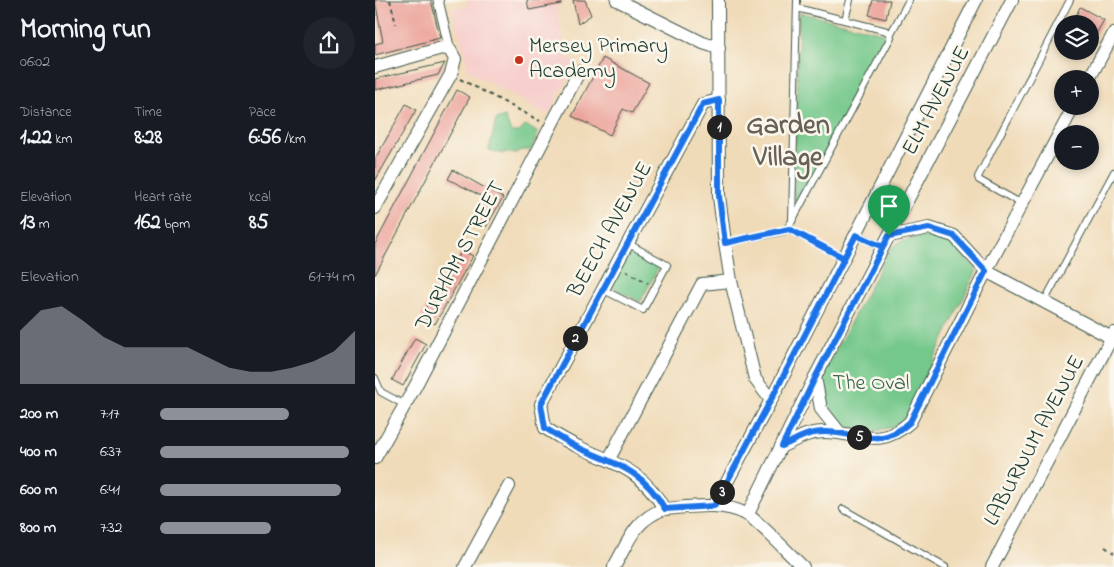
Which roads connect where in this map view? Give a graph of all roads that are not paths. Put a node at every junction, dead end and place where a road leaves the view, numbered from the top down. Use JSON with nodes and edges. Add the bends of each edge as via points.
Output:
{"nodes":[{"id":1,"x":438,"y":0,"type":"edge"},
{"id":2,"x":617,"y":0,"type":"edge"},
{"id":3,"x":718,"y":0,"type":"edge"},
{"id":4,"x":797,"y":0,"type":"edge"},
{"id":5,"x":850,"y":0,"type":"edge"},
{"id":6,"x":909,"y":0,"type":"edge"},
{"id":7,"x":976,"y":0,"type":"edge"},
{"id":8,"x":1012,"y":0,"type":"edge"},
{"id":9,"x":1070,"y":0,"type":"edge"},
{"id":10,"x":797,"y":8,"type":"junction"},
{"id":11,"x":845,"y":20,"type":"junction"},
{"id":12,"x":1114,"y":33,"type":"edge"},
{"id":13,"x":890,"y":35,"type":"junction"},
{"id":14,"x":719,"y":48,"type":"junction"},
{"id":15,"x":446,"y":49,"type":"junction"},
{"id":16,"x":375,"y":67,"type":"edge"},
{"id":17,"x":1094,"y":70,"type":"edge"},
{"id":18,"x":579,"y":72,"type":"dead end"},
{"id":19,"x":719,"y":100,"type":"junction"},
{"id":20,"x":1069,"y":115,"type":"edge"},
{"id":21,"x":1114,"y":172,"type":"edge"},
{"id":22,"x":1021,"y":204,"type":"junction"},
{"id":23,"x":375,"y":208,"type":"edge"},
{"id":24,"x":792,"y":221,"type":"junction"},
{"id":25,"x":789,"y":229,"type":"junction"},
{"id":26,"x":856,"y":235,"type":"junction"},
{"id":27,"x":886,"y":242,"type":"junction"},
{"id":28,"x":725,"y":243,"type":"junction"},
{"id":29,"x":627,"y":244,"type":"junction"},
{"id":30,"x":844,"y":258,"type":"junction"},
{"id":31,"x":986,"y":271,"type":"junction"},
{"id":32,"x":731,"y":281,"type":"junction"},
{"id":33,"x":602,"y":288,"type":"junction"},
{"id":34,"x":1044,"y":302,"type":"junction"},
{"id":35,"x":1113,"y":336,"type":"edge"},
{"id":36,"x":375,"y":378,"type":"edge"},
{"id":37,"x":815,"y":378,"type":"junction"},
{"id":38,"x":771,"y":400,"type":"junction"},
{"id":39,"x":405,"y":405,"type":"junction"},
{"id":40,"x":841,"y":433,"type":"junction"},
{"id":41,"x":782,"y":446,"type":"junction"},
{"id":42,"x":375,"y":458,"type":"edge"},
{"id":43,"x":609,"y":459,"type":"junction"},
{"id":44,"x":509,"y":486,"type":"dead end"},
{"id":45,"x":714,"y":506,"type":"junction"},
{"id":46,"x":665,"y":509,"type":"junction"},
{"id":47,"x":843,"y":509,"type":"dead end"},
{"id":48,"x":748,"y":514,"type":"junction"},
{"id":49,"x":465,"y":567,"type":"edge"},
{"id":50,"x":615,"y":567,"type":"edge"},
{"id":51,"x":803,"y":567,"type":"edge"},
{"id":52,"x":945,"y":567,"type":"edge"},
{"id":53,"x":992,"y":567,"type":"edge"}],
"edges":[{"from":1,"to":15,"type":"street"},
{"from":2,"to":14,"type":"street"},
{"from":3,"to":14,"type":"street"},
{"from":4,"to":10,"type":"lane"},
{"from":5,"to":11,"type":"lane"},
{"from":6,"to":13,"type":"lane"},
{"from":7,"to":26,"type":"street","name":"ELM AVENUE"},
{"from":8,"to":27,"type":"street","name":"ELM AVENUE"},
{"from":9,"to":22,"type":"lane","via":[[978,177]]},
{"from":10,"to":11,"type":"lane"},
{"from":10,"to":24,"type":"lane"},
{"from":11,"to":13,"type":"lane","via":[[887,31]]},
{"from":12,"to":17,"type":"street"},
{"from":13,"to":24,"type":"lane"},
{"from":14,"to":19,"type":"street"},
{"from":15,"to":16,"type":"street"},
{"from":15,"to":23,"type":"street","via":[[455,59],[451,74]]},
{"from":18,"to":39,"type":"street","name":"DURHAM STREET"},
{"from":19,"to":28,"type":"street","via":[[719,196]]},
{"from":19,"to":29,"type":"street","name":"BEECH AVENUE","via":[[703,104]]},
{"from":20,"to":22,"type":"street"},
{"from":21,"to":34,"type":"lane"},
{"from":22,"to":31,"type":"street"},
{"from":24,"to":25,"type":"lane"},
{"from":25,"to":28,"type":"lane"},
{"from":25,"to":30,"type":"lane"},
{"from":26,"to":27,"type":"lane"},
{"from":26,"to":30,"type":"street","name":"ELM AVENUE"},
{"from":27,"to":31,"type":"street","via":[[929,228],[954,236]]},
{"from":27,"to":37,"type":"street","name":"ELM AVENUE"},
{"from":28,"to":32,"type":"street"},
{"from":29,"to":33,"type":"street","name":"BEECH AVENUE"},
{"from":29,"to":33,"type":"lane","via":[[667,265],[643,310]]},
{"from":30,"to":38,"type":"street","name":"ELM AVENUE"},
{"from":31,"to":34,"type":"street"},
{"from":31,"to":40,"type":"street","via":[[910,422],[897,434],[871,439]]},
{"from":32,"to":38,"type":"street","via":[[755,379]]},
{"from":32,"to":43,"type":"street","via":[[702,284]]},
{"from":33,"to":43,"type":"street","name":"BEECH AVENUE","via":[[541,404],[545,428],[578,447]]},
{"from":34,"to":35,"type":"street"},
{"from":35,"to":53,"type":"street","name":"LABURNUM AVENUE"},
{"from":36,"to":39,"type":"lane","via":[[381,392]]},
{"from":37,"to":40,"type":"street","via":[[821,408]]},
{"from":37,"to":41,"type":"street","name":"ELM AVENUE"},
{"from":38,"to":45,"type":"street","name":"ELM AVENUE"},
{"from":39,"to":42,"type":"street","name":"DURHAM STREET"},
{"from":40,"to":41,"type":"street","via":[[813,433]]},
{"from":41,"to":48,"type":"street","name":"ELM AVENUE"},
{"from":43,"to":46,"type":"street","name":"BEECH AVENUE","via":[[650,486]]},
{"from":44,"to":49,"type":"street"},
{"from":45,"to":46,"type":"street"},
{"from":45,"to":48,"type":"street"},
{"from":46,"to":50,"type":"street","via":[[639,522]]},
{"from":47,"to":52,"type":"lane"},
{"from":48,"to":51,"type":"street"}]}
